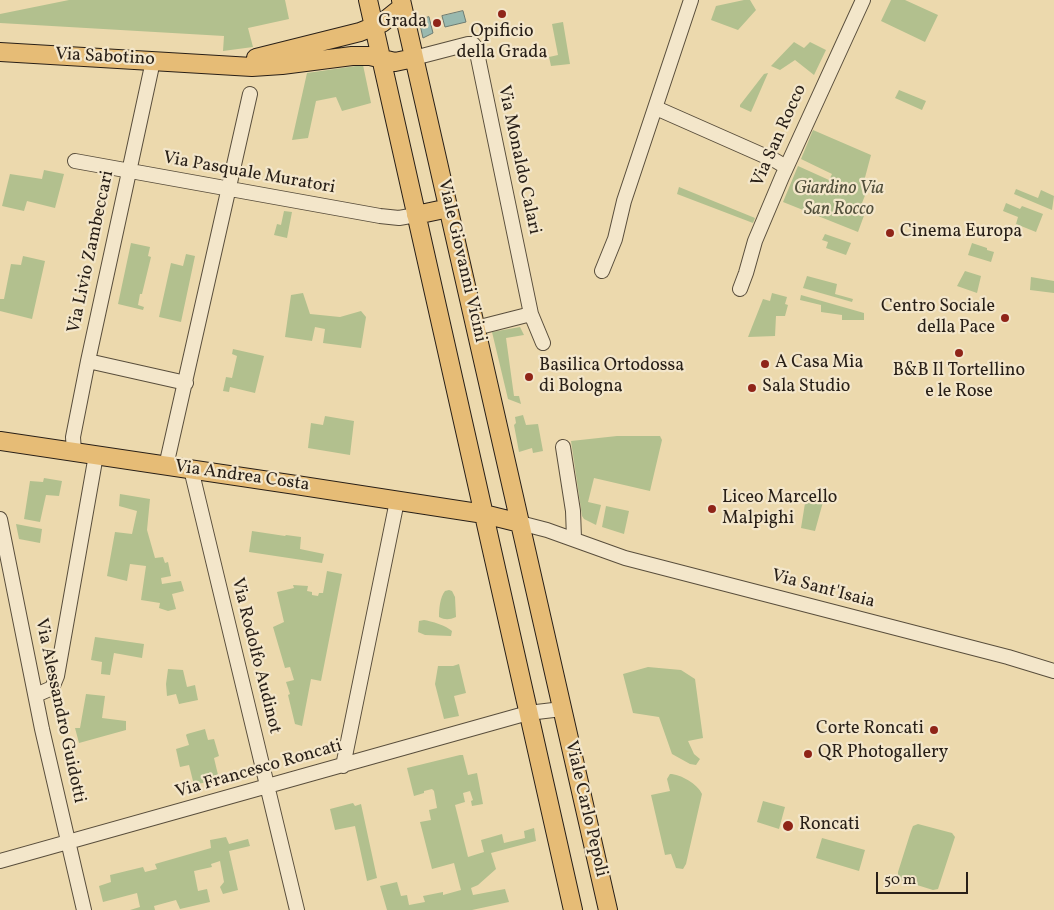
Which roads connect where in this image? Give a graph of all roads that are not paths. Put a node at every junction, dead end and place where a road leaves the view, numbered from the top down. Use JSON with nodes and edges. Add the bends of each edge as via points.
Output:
{"nodes":[{"id":1,"x":368,"y":0,"type":"edge"},
{"id":2,"x":691,"y":0,"type":"edge"},
{"id":3,"x":863,"y":0,"type":"edge"},
{"id":4,"x":402,"y":3,"type":"edge"},
{"id":5,"x":374,"y":27,"type":"junction"},
{"id":6,"x":0,"y":52,"type":"edge"},
{"id":7,"x":414,"y":58,"type":"junction"},
{"id":8,"x":382,"y":59,"type":"junction"},
{"id":9,"x":153,"y":61,"type":"junction"},
{"id":10,"x":210,"y":64,"type":"junction"},
{"id":11,"x":250,"y":94,"type":"dead end"},
{"id":12,"x":656,"y":108,"type":"junction"},
{"id":13,"x":75,"y":160,"type":"dead end"},
{"id":14,"x":786,"y":167,"type":"junction"},
{"id":15,"x":128,"y":171,"type":"junction"},
{"id":16,"x":229,"y":189,"type":"junction"},
{"id":17,"x":449,"y":208,"type":"junction"},
{"id":18,"x":416,"y":215,"type":"junction"},
{"id":19,"x":602,"y":271,"type":"dead end"},
{"id":20,"x":740,"y":289,"type":"dead end"},
{"id":21,"x":531,"y":314,"type":"junction"},
{"id":22,"x":476,"y":328,"type":"junction"},
{"id":23,"x":543,"y":343,"type":"dead end"},
{"id":24,"x":88,"y":360,"type":"junction"},
{"id":25,"x":186,"y":383,"type":"junction"},
{"id":26,"x":0,"y":440,"type":"edge"},
{"id":27,"x":563,"y":447,"type":"dead end"},
{"id":28,"x":74,"y":452,"type":"junction"},
{"id":29,"x":96,"y":455,"type":"junction"},
{"id":30,"x":166,"y":466,"type":"junction"},
{"id":31,"x":191,"y":470,"type":"junction"},
{"id":32,"x":397,"y":501,"type":"junction"},
{"id":33,"x":484,"y":514,"type":"junction"},
{"id":34,"x":0,"y":519,"type":"edge"},
{"id":35,"x":520,"y":523,"type":"junction"},
{"id":36,"x":579,"y":540,"type":"junction"},
{"id":37,"x":1054,"y":671,"type":"edge"},
{"id":38,"x":36,"y":695,"type":"junction"},
{"id":39,"x":562,"y":709,"type":"junction"},
{"id":40,"x":528,"y":714,"type":"junction"},
{"id":41,"x":343,"y":766,"type":"junction"},
{"id":42,"x":267,"y":788,"type":"junction"},
{"id":43,"x":68,"y":842,"type":"junction"},
{"id":44,"x":0,"y":862,"type":"edge"},
{"id":45,"x":84,"y":910,"type":"edge"},
{"id":46,"x":297,"y":910,"type":"edge"},
{"id":47,"x":573,"y":910,"type":"edge"},
{"id":48,"x":608,"y":910,"type":"edge"}],
"edges":[{"from":1,"to":5,"type":"main road","name":"Viale Giovanni Vicini"},
{"from":2,"to":12,"type":"street"},
{"from":3,"to":14,"type":"street","name":"Via San Rocco"},
{"from":4,"to":5,"type":"main road","name":"Via Sabotino","via":[[389,18]]},
{"from":4,"to":7,"type":"main road","name":"Viale Giovanni Vicini"},
{"from":5,"to":8,"type":"main road","name":"Viale Giovanni Vicini"},
{"from":5,"to":10,"type":"main road","name":"Via Sabotino","via":[[278,54]]},
{"from":6,"to":9,"type":"main road","name":"Via Sabotino"},
{"from":7,"to":8,"type":"main road","name":"Via Sabotino","via":[[396,62]]},
{"from":7,"to":17,"type":"main road","name":"Viale Giovanni Vicini"},
{"from":7,"to":21,"type":"street","name":"Via Monaldo Calari","via":[[468,44],[476,48]]},
{"from":8,"to":10,"type":"main road","name":"Via Sabotino","via":[[360,56],[267,66]]},
{"from":8,"to":18,"type":"main road","name":"Viale Giovanni Vicini"},
{"from":9,"to":10,"type":"main road","name":"Via Sabotino"},
{"from":9,"to":15,"type":"street","name":"Via Livio Zambeccari"},
{"from":11,"to":16,"type":"street"},
{"from":12,"to":14,"type":"street"},
{"from":12,"to":19,"type":"street"},
{"from":13,"to":15,"type":"street","name":"Via Pasquale Muratori"},
{"from":14,"to":20,"type":"street","name":"Via San Rocco","via":[[755,241]]},
{"from":15,"to":16,"type":"street","name":"Via Pasquale Muratori"},
{"from":15,"to":24,"type":"street","name":"Via Livio Zambeccari"},
{"from":16,"to":18,"type":"street","name":"Via Pasquale Muratori","via":[[380,216],[400,218]]},
{"from":16,"to":25,"type":"street"},
{"from":17,"to":18,"type":"main road"},
{"from":17,"to":22,"type":"main road","name":"Viale Giovanni Vicini"},
{"from":18,"to":33,"type":"main road","name":"Viale Giovanni Vicini"},
{"from":21,"to":22,"type":"street"},
{"from":21,"to":23,"type":"street","name":"Via Monaldo Calari"},
{"from":22,"to":35,"type":"main road","name":"Viale Giovanni Vicini"},
{"from":24,"to":25,"type":"street"},
{"from":24,"to":28,"type":"street","name":"Via Livio Zambeccari","via":[[73,437]]},
{"from":25,"to":30,"type":"street"},
{"from":26,"to":28,"type":"main road","name":"Via Andrea Costa"},
{"from":27,"to":36,"type":"street"},
{"from":28,"to":29,"type":"main road","name":"Via Andrea Costa"},
{"from":29,"to":30,"type":"main road","name":"Via Andrea Costa"},
{"from":29,"to":38,"type":"street","via":[[57,676],[52,688]]},
{"from":30,"to":31,"type":"main road","name":"Via Andrea Costa"},
{"from":31,"to":32,"type":"main road","name":"Via Andrea Costa"},
{"from":31,"to":42,"type":"street","name":"Via Rodolfo Audinot"},
{"from":32,"to":33,"type":"main road","name":"Via Andrea Costa"},
{"from":32,"to":41,"type":"street"},
{"from":33,"to":35,"type":"main road","name":"Via Andrea Costa"},
{"from":33,"to":40,"type":"main road","name":"Viale Carlo Pepoli"},
{"from":34,"to":38,"type":"street","name":"Via Alessandro Guidotti"},
{"from":35,"to":36,"type":"street","name":"Via Sant'Isaia"},
{"from":35,"to":39,"type":"main road","name":"Viale Carlo Pepoli"},
{"from":36,"to":37,"type":"street","name":"Via Sant'Isaia","via":[[624,558]]},
{"from":38,"to":43,"type":"street","name":"Via Alessandro Guidotti"},
{"from":39,"to":40,"type":"street"},
{"from":39,"to":48,"type":"main road","name":"Viale Carlo Pepoli"},
{"from":40,"to":41,"type":"street","name":"Via Francesco Roncati"},
{"from":40,"to":47,"type":"main road","name":"Viale Carlo Pepoli"},
{"from":41,"to":42,"type":"street","name":"Via Francesco Roncati"},
{"from":42,"to":43,"type":"street","name":"Via Francesco Roncati"},
{"from":42,"to":46,"type":"street","name":"Via Rodolfo Audinot"},
{"from":43,"to":44,"type":"street","name":"Via Francesco Roncati"},
{"from":43,"to":45,"type":"street","name":"Via Alessandro Guidotti"}]}
